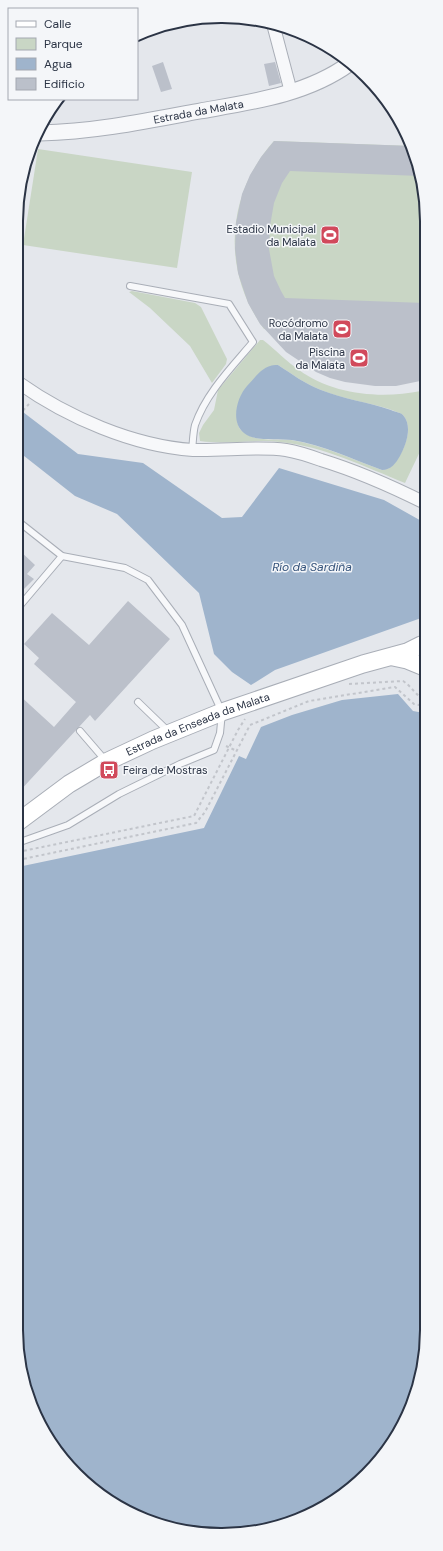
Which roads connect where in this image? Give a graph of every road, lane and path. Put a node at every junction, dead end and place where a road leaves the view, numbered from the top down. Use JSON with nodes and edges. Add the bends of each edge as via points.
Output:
{"nodes":[{"id":1,"x":275,"y":31,"type":"edge"},
{"id":2,"x":345,"y":66,"type":"edge"},
{"id":3,"x":291,"y":92,"type":"junction"},
{"id":4,"x":44,"y":132,"type":"edge"},
{"id":5,"x":130,"y":286,"type":"dead end"},
{"id":6,"x":23,"y":385,"type":"edge"},
{"id":7,"x":192,"y":450,"type":"junction"},
{"id":8,"x":420,"y":501,"type":"edge"},
{"id":9,"x":23,"y":525,"type":"edge"},
{"id":10,"x":62,"y":556,"type":"junction"},
{"id":11,"x":23,"y":602,"type":"edge"},
{"id":12,"x":420,"y":643,"type":"edge"},
{"id":13,"x":393,"y":656,"type":"junction"},
{"id":14,"x":420,"y":665,"type":"edge"},
{"id":15,"x":343,"y":685,"type":"dead end"},
{"id":16,"x":420,"y":697,"type":"edge"},
{"id":17,"x":138,"y":702,"type":"dead end"},
{"id":18,"x":420,"y":705,"type":"edge"},
{"id":19,"x":222,"y":712,"type":"junction"},
{"id":20,"x":247,"y":717,"type":"dead end"},
{"id":21,"x":80,"y":731,"type":"dead end"},
{"id":22,"x":170,"y":733,"type":"junction"},
{"id":23,"x":226,"y":746,"type":"dead end"},
{"id":24,"x":229,"y":748,"type":"junction"},
{"id":25,"x":236,"y":751,"type":"junction"},
{"id":26,"x":106,"y":762,"type":"junction"},
{"id":27,"x":23,"y":816,"type":"edge"},
{"id":28,"x":23,"y":841,"type":"edge"},
{"id":29,"x":23,"y":851,"type":"edge"},
{"id":30,"x":23,"y":859,"type":"edge"}],
"edges":[{"from":1,"to":3,"type":"street"},
{"from":2,"to":3,"type":"street","name":"Estrada da Malata","via":[[326,78]]},
{"from":3,"to":4,"type":"street","name":"Estrada da Malata","via":[[142,122]]},
{"from":5,"to":7,"type":"lane","via":[[229,304],[253,342],[216,387],[203,408],[195,426]]},
{"from":6,"to":7,"type":"street","via":[[59,407],[107,430]]},
{"from":7,"to":8,"type":"street","via":[[275,449],[297,453],[339,465]]},
{"from":9,"to":10,"type":"lane"},
{"from":10,"to":11,"type":"lane"},
{"from":10,"to":19,"type":"lane","via":[[125,568],[148,580],[182,625]]},
{"from":12,"to":13,"type":"main road","name":"Estrada da Enseada da Malata","via":[[407,652]]},
{"from":13,"to":14,"type":"main road"},
{"from":13,"to":19,"type":"main road","name":"Estrada da Enseada da Malata"},
{"from":15,"to":16,"type":"path","via":[[403,681]]},
{"from":17,"to":22,"type":"lane"},
{"from":18,"to":25,"type":"path","via":[[414,704],[396,688],[309,701],[250,725]]},
{"from":19,"to":22,"type":"main road","name":"Estrada da Enseada da Malata"},
{"from":19,"to":28,"type":"lane","via":[[220,733],[214,750],[119,794],[68,825]]},
{"from":20,"to":24,"type":"path"},
{"from":21,"to":26,"type":"lane"},
{"from":22,"to":26,"type":"main road","name":"Estrada da Enseada da Malata"},
{"from":23,"to":24,"type":"path"},
{"from":24,"to":25,"type":"path"},
{"from":24,"to":29,"type":"path","via":[[194,816]]},
{"from":25,"to":30,"type":"path","via":[[205,812],[196,823]]},
{"from":26,"to":27,"type":"main road","name":"Estrada da Enseada da Malata"}]}
